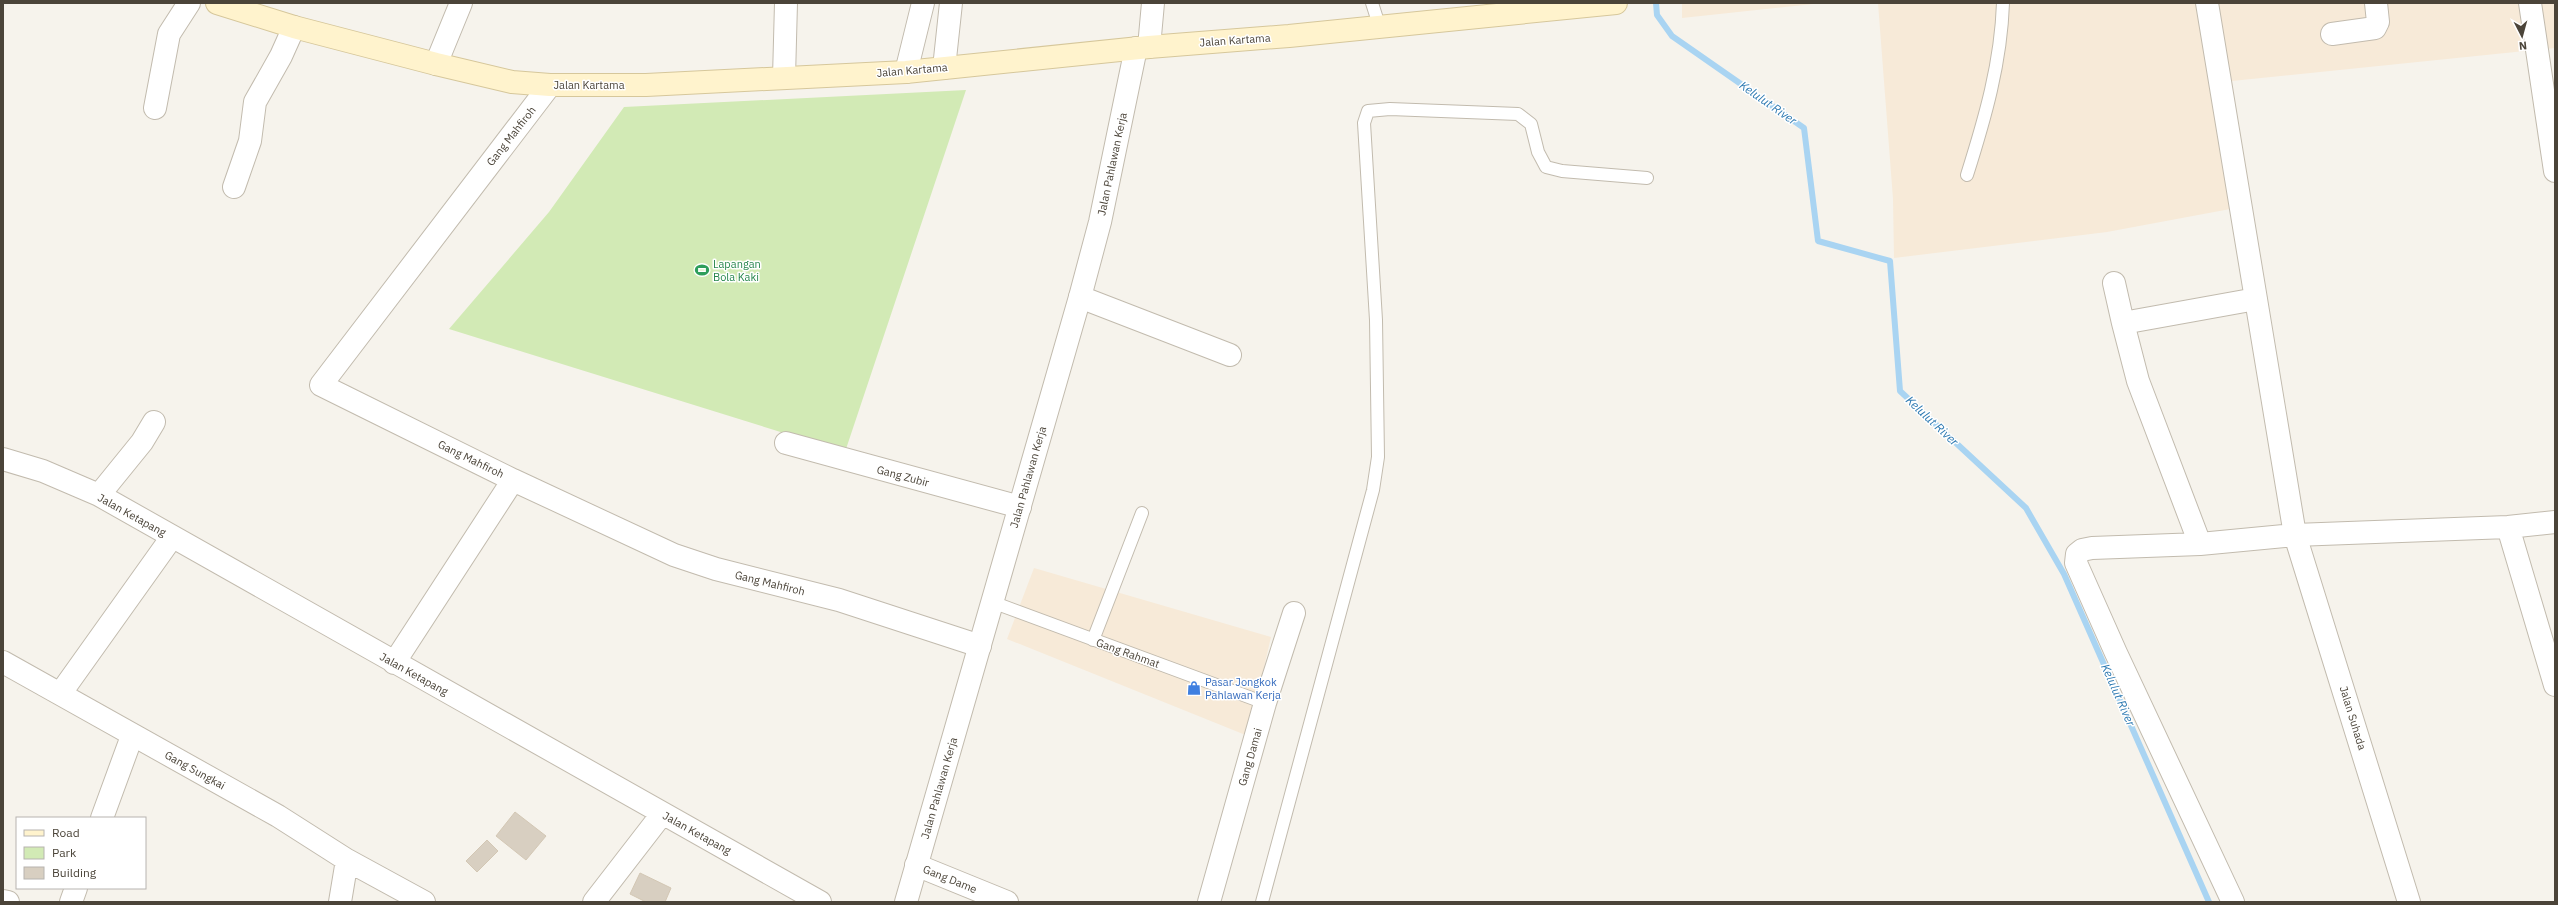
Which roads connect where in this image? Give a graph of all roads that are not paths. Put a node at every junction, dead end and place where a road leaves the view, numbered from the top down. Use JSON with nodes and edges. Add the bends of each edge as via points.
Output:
{"nodes":[{"id":1,"x":189,"y":3,"type":"edge"},
{"id":2,"x":217,"y":3,"type":"edge"},
{"id":3,"x":461,"y":3,"type":"edge"},
{"id":4,"x":786,"y":3,"type":"edge"},
{"id":5,"x":923,"y":3,"type":"edge"},
{"id":6,"x":951,"y":3,"type":"edge"},
{"id":7,"x":1153,"y":3,"type":"edge"},
{"id":8,"x":1372,"y":3,"type":"edge"},
{"id":9,"x":1616,"y":3,"type":"edge"},
{"id":10,"x":2003,"y":3,"type":"edge"},
{"id":11,"x":2207,"y":3,"type":"edge"},
{"id":12,"x":2376,"y":3,"type":"edge"},
{"id":13,"x":2530,"y":3,"type":"edge"},
{"id":14,"x":1379,"y":25,"type":"junction"},
{"id":15,"x":294,"y":27,"type":"junction"},
{"id":16,"x":2332,"y":34,"type":"dead end"},
{"id":17,"x":1143,"y":47,"type":"junction"},
{"id":18,"x":436,"y":64,"type":"junction"},
{"id":19,"x":944,"y":68,"type":"junction"},
{"id":20,"x":906,"y":72,"type":"junction"},
{"id":21,"x":784,"y":77,"type":"junction"},
{"id":22,"x":550,"y":85,"type":"junction"},
{"id":23,"x":155,"y":108,"type":"dead end"},
{"id":24,"x":2555,"y":172,"type":"edge"},
{"id":25,"x":1967,"y":175,"type":"dead end"},
{"id":26,"x":1647,"y":178,"type":"dead end"},
{"id":27,"x":234,"y":187,"type":"dead end"},
{"id":28,"x":2114,"y":283,"type":"dead end"},
{"id":29,"x":1080,"y":297,"type":"junction"},
{"id":30,"x":2256,"y":299,"type":"junction"},
{"id":31,"x":2123,"y":323,"type":"junction"},
{"id":32,"x":1230,"y":355,"type":"dead end"},
{"id":33,"x":154,"y":422,"type":"dead end"},
{"id":34,"x":786,"y":443,"type":"dead end"},
{"id":35,"x":3,"y":459,"type":"edge"},
{"id":36,"x":513,"y":480,"type":"junction"},
{"id":37,"x":99,"y":496,"type":"junction"},
{"id":38,"x":1020,"y":507,"type":"junction"},
{"id":39,"x":1142,"y":513,"type":"dead end"},
{"id":40,"x":2555,"y":522,"type":"edge"},
{"id":41,"x":2508,"y":527,"type":"junction"},
{"id":42,"x":2295,"y":535,"type":"junction"},
{"id":43,"x":172,"y":537,"type":"junction"},
{"id":44,"x":2200,"y":544,"type":"junction"},
{"id":45,"x":992,"y":602,"type":"junction"},
{"id":46,"x":1294,"y":613,"type":"dead end"},
{"id":47,"x":1094,"y":640,"type":"junction"},
{"id":48,"x":980,"y":646,"type":"junction"},
{"id":49,"x":3,"y":662,"type":"edge"},
{"id":50,"x":394,"y":663,"type":"junction"},
{"id":51,"x":2555,"y":685,"type":"edge"},
{"id":52,"x":60,"y":694,"type":"junction"},
{"id":53,"x":1265,"y":703,"type":"junction"},
{"id":54,"x":132,"y":736,"type":"junction"},
{"id":55,"x":662,"y":814,"type":"junction"},
{"id":56,"x":102,"y":817,"type":"edge"},
{"id":57,"x":347,"y":860,"type":"junction"},
{"id":58,"x":916,"y":865,"type":"junction"},
{"id":59,"x":76,"y":889,"type":"edge"},
{"id":60,"x":3,"y":901,"type":"edge"},
{"id":61,"x":8,"y":902,"type":"edge"},
{"id":62,"x":70,"y":902,"type":"edge"},
{"id":63,"x":340,"y":902,"type":"edge"},
{"id":64,"x":424,"y":902,"type":"edge"},
{"id":65,"x":594,"y":902,"type":"edge"},
{"id":66,"x":820,"y":902,"type":"edge"},
{"id":67,"x":906,"y":902,"type":"edge"},
{"id":68,"x":1006,"y":902,"type":"edge"},
{"id":69,"x":1209,"y":902,"type":"edge"},
{"id":70,"x":1262,"y":902,"type":"edge"},
{"id":71,"x":2233,"y":902,"type":"edge"},
{"id":72,"x":2409,"y":902,"type":"edge"}],
"edges":[{"from":1,"to":23,"type":"street","via":[[169,34]]},
{"from":2,"to":15,"type":"main road","name":"Jalan Kartama"},
{"from":3,"to":18,"type":"street"},
{"from":4,"to":21,"type":"street"},
{"from":5,"to":20,"type":"street"},
{"from":6,"to":19,"type":"street"},
{"from":7,"to":17,"type":"street","name":"Jalan Pahlawan Kerja"},
{"from":8,"to":14,"type":"lane"},
{"from":9,"to":14,"type":"main road","name":"Jalan Kartama"},
{"from":10,"to":25,"type":"lane","via":[[2001,42],[1994,81]]},
{"from":11,"to":30,"type":"street","name":"Jalan Suhada"},
{"from":12,"to":16,"type":"street","via":[[2378,22],[2375,28]]},
{"from":13,"to":24,"type":"street"},
{"from":14,"to":17,"type":"main road","name":"Jalan Kartama","via":[[1289,36]]},
{"from":15,"to":18,"type":"main road","name":"Jalan Kartama"},
{"from":15,"to":27,"type":"street","via":[[255,102],[250,142]]},
{"from":17,"to":19,"type":"main road","name":"Jalan Kartama"},
{"from":17,"to":29,"type":"street","name":"Jalan Pahlawan Kerja"},
{"from":18,"to":22,"type":"main road","name":"Jalan Kartama","via":[[512,82]]},
{"from":19,"to":20,"type":"main road","name":"Jalan Kartama"},
{"from":20,"to":21,"type":"main road","name":"Jalan Kartama"},
{"from":21,"to":22,"type":"main road","name":"Jalan Kartama","via":[[646,85]]},
{"from":22,"to":36,"type":"street","name":"Gang Mahfiroh","via":[[321,385]]},
{"from":26,"to":70,"type":"lane","via":[[1562,171],[1546,167],[1538,152],[1531,124],[1518,114],[1390,109],[1368,111],[1364,123],[1376,320],[1378,457],[1373,490]]},
{"from":28,"to":31,"type":"street"},
{"from":29,"to":32,"type":"street"},
{"from":29,"to":38,"type":"street","name":"Jalan Pahlawan Kerja"},
{"from":30,"to":31,"type":"street"},
{"from":30,"to":42,"type":"street","name":"Jalan Suhada"},
{"from":31,"to":44,"type":"street","via":[[2138,381]]},
{"from":33,"to":37,"type":"street","via":[[142,442]]},
{"from":34,"to":38,"type":"street","name":"Gang Zubir"},
{"from":35,"to":37,"type":"street","name":"Jalan Ketapang","via":[[43,471]]},
{"from":36,"to":48,"type":"street","name":"Gang Mahfiroh","via":[[681,557],[716,569],[839,600]]},
{"from":36,"to":50,"type":"street"},
{"from":37,"to":43,"type":"street","name":"Jalan Ketapang"},
{"from":38,"to":45,"type":"street","name":"Jalan Pahlawan Kerja"},
{"from":39,"to":47,"type":"lane"},
{"from":40,"to":41,"type":"street"},
{"from":41,"to":42,"type":"street"},
{"from":41,"to":51,"type":"street"},
{"from":42,"to":44,"type":"street"},
{"from":42,"to":72,"type":"street","name":"Jalan Suhada"},
{"from":43,"to":50,"type":"street","name":"Jalan Ketapang"},
{"from":43,"to":52,"type":"street"},
{"from":44,"to":71,"type":"street","via":[[2092,548],[2079,552],[2076,559],[2116,653]]},
{"from":45,"to":47,"type":"lane","name":"Gang Rahmat"},
{"from":45,"to":48,"type":"street","name":"Jalan Pahlawan Kerja"},
{"from":46,"to":53,"type":"street","name":"Gang Damai"},
{"from":47,"to":53,"type":"lane","name":"Gang Rahmat"},
{"from":48,"to":58,"type":"street","name":"Jalan Pahlawan Kerja"},
{"from":49,"to":52,"type":"street","name":"Gang Sungkai"},
{"from":50,"to":55,"type":"street","name":"Jalan Ketapang"},
{"from":52,"to":54,"type":"street","name":"Gang Sungkai"},
{"from":53,"to":69,"type":"street","name":"Gang Damai"},
{"from":54,"to":56,"type":"street"},
{"from":54,"to":57,"type":"street","name":"Gang Sungkai","via":[[278,816]]},
{"from":55,"to":65,"type":"street"},
{"from":55,"to":66,"type":"street","name":"Jalan Ketapang"},
{"from":57,"to":63,"type":"street"},
{"from":57,"to":64,"type":"street","name":"Gang Sungkai"},
{"from":58,"to":67,"type":"street","name":"Jalan Pahlawan Kerja"},
{"from":58,"to":68,"type":"street","name":"Gang Dame"},
{"from":59,"to":62,"type":"street"},
{"from":60,"to":61,"type":"street"}]}
